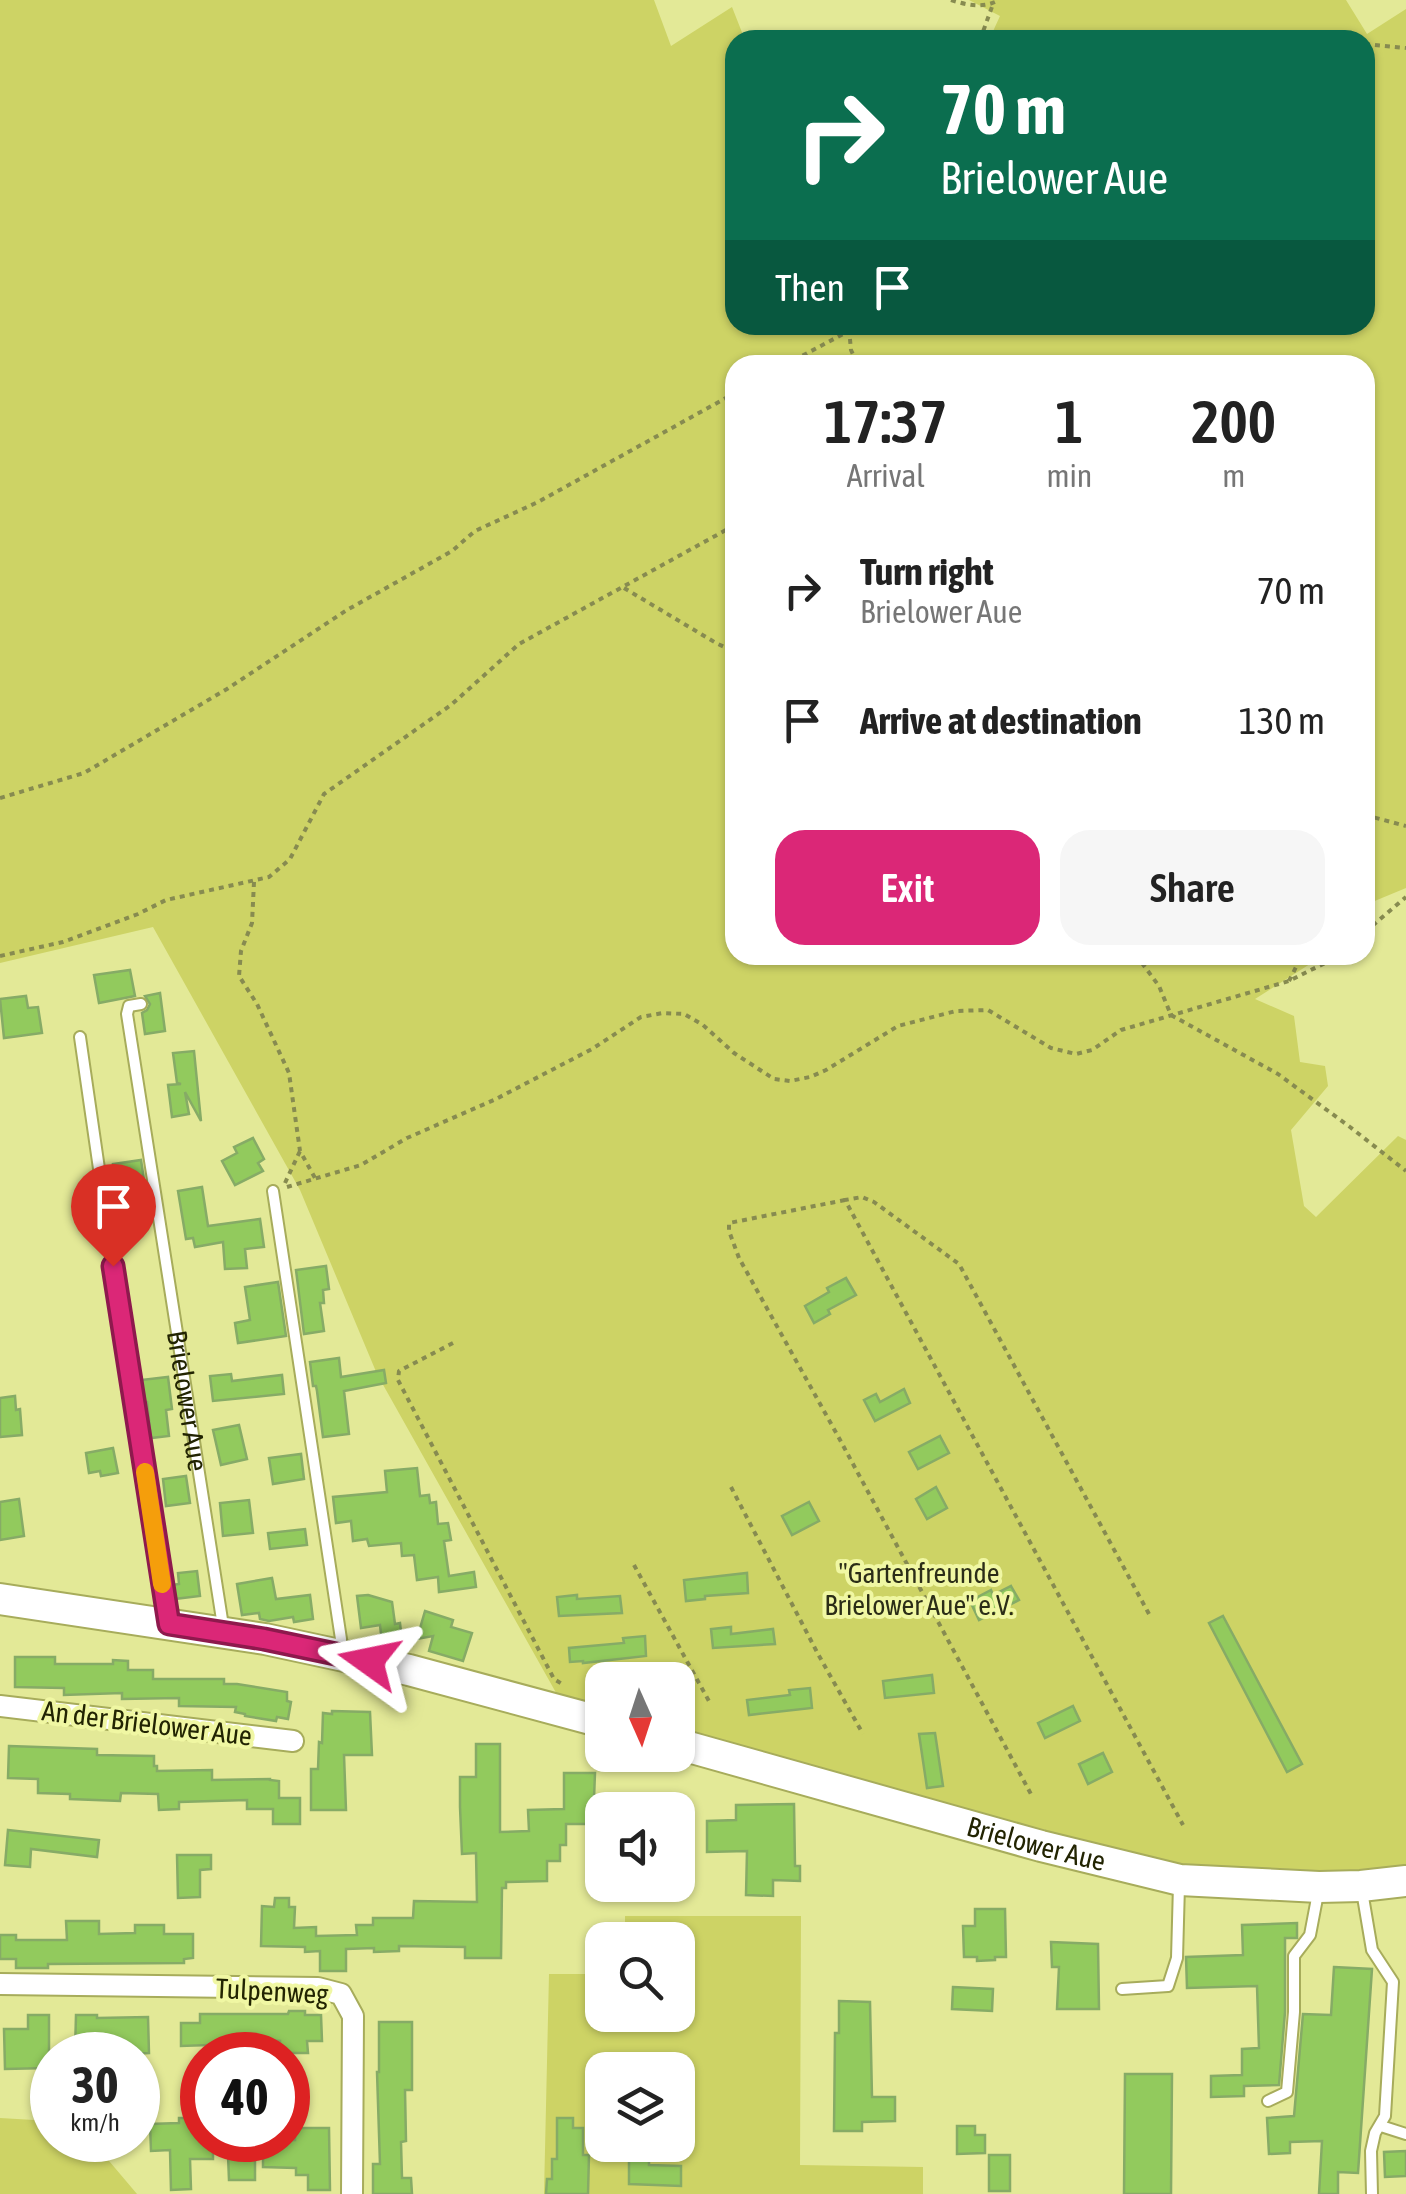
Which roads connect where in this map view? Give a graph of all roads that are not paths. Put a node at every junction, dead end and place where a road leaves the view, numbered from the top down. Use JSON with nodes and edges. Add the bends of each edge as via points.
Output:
{"nodes":[{"id":1,"x":141,"y":1004,"type":"dead end"},
{"id":2,"x":80,"y":1037,"type":"dead end"},
{"id":3,"x":273,"y":1191,"type":"dead end"},
{"id":4,"x":0,"y":1599,"type":"edge"},
{"id":5,"x":169,"y":1624,"type":"junction"},
{"id":6,"x":224,"y":1632,"type":"junction"},
{"id":7,"x":339,"y":1654,"type":"junction"},
{"id":8,"x":0,"y":1706,"type":"edge"},
{"id":9,"x":585,"y":1717,"type":"edge"},
{"id":10,"x":293,"y":1741,"type":"dead end"},
{"id":11,"x":695,"y":1749,"type":"edge"},
{"id":12,"x":1180,"y":1880,"type":"junction"},
{"id":13,"x":1406,"y":1881,"type":"edge"},
{"id":14,"x":1361,"y":1886,"type":"junction"},
{"id":15,"x":1319,"y":1887,"type":"junction"},
{"id":16,"x":1406,"y":1977,"type":"edge"},
{"id":17,"x":1393,"y":1982,"type":"junction"},
{"id":18,"x":0,"y":1984,"type":"edge"},
{"id":19,"x":1122,"y":1989,"type":"dead end"},
{"id":20,"x":1268,"y":2101,"type":"dead end"},
{"id":21,"x":1381,"y":2126,"type":"junction"},
{"id":22,"x":1406,"y":2134,"type":"edge"},
{"id":23,"x":352,"y":2194,"type":"edge"},
{"id":24,"x":1372,"y":2194,"type":"edge"}],
"edges":[{"from":1,"to":6,"type":"lane","name":"Brielower Aue","via":[[129,1006],[128,1014]]},
{"from":2,"to":5,"type":"lane","name":"Brielower Aue"},
{"from":3,"to":7,"type":"lane"},
{"from":4,"to":5,"type":"street"},
{"from":5,"to":6,"type":"street"},
{"from":6,"to":7,"type":"street"},
{"from":7,"to":9,"type":"street"},
{"from":8,"to":10,"type":"street","name":"An der Brielower Aue"},
{"from":11,"to":12,"type":"street","name":"Brielower Aue"},
{"from":12,"to":15,"type":"street","name":"Brielower Aue"},
{"from":12,"to":19,"type":"lane","via":[[1168,1986]]},
{"from":13,"to":14,"type":"street","name":"Brielower Aue"},
{"from":14,"to":15,"type":"street","name":"Brielower Aue"},
{"from":14,"to":17,"type":"lane","via":[[1372,1950]]},
{"from":15,"to":20,"type":"lane","via":[[1310,1935],[1294,1956],[1288,2092]]},
{"from":16,"to":17,"type":"lane"},
{"from":17,"to":21,"type":"lane"},
{"from":18,"to":23,"type":"street","name":"Tulpenweg","via":[[318,1988],[341,1994],[354,2016]]},
{"from":21,"to":22,"type":"lane"},
{"from":21,"to":24,"type":"lane","via":[[1371,2151]]}]}
